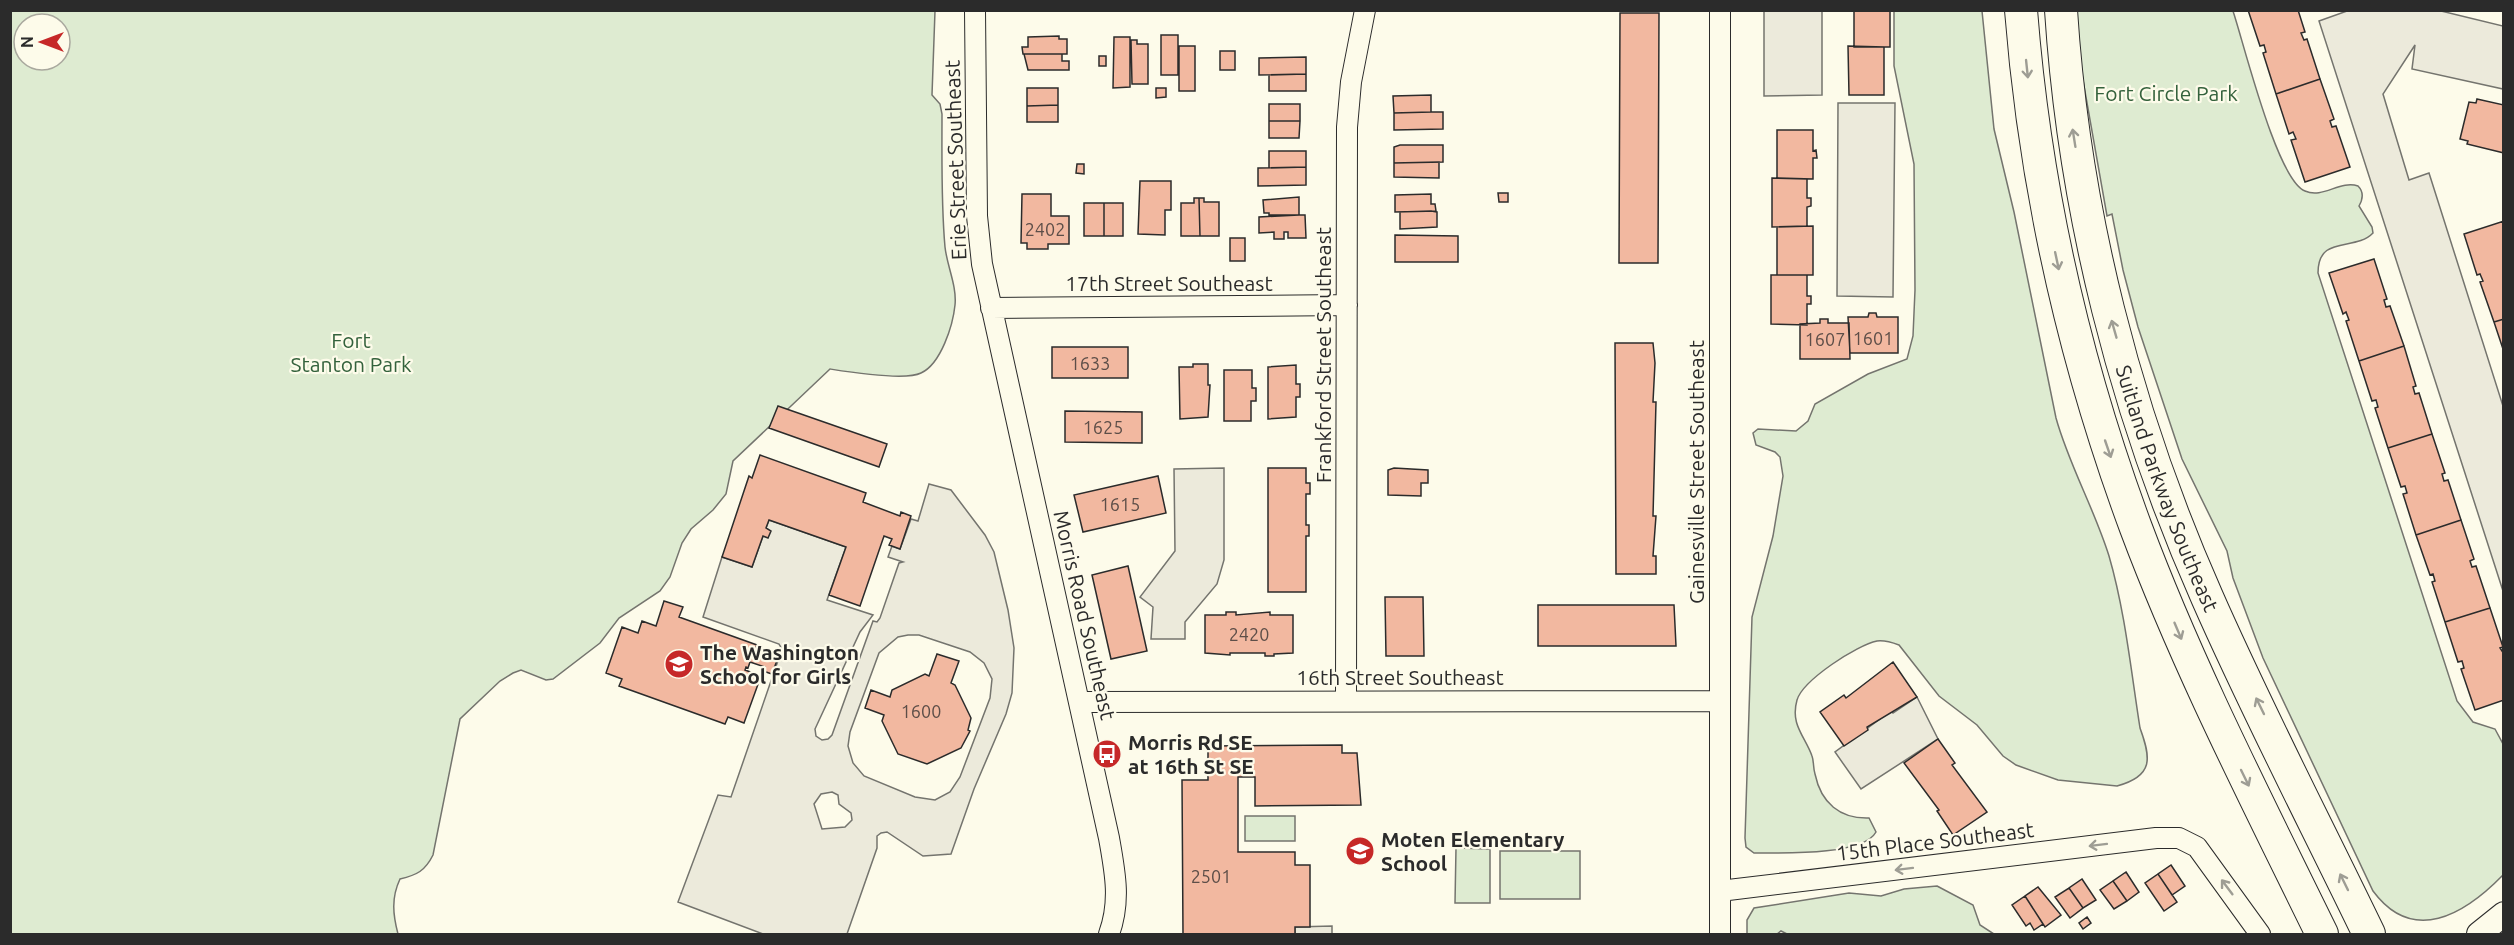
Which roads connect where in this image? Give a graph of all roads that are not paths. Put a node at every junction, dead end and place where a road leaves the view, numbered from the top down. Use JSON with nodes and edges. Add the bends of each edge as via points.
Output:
{"nodes":[{"id":1,"x":975,"y":10,"type":"edge"},
{"id":2,"x":1365,"y":10,"type":"edge"},
{"id":3,"x":1720,"y":10,"type":"edge"},
{"id":4,"x":2021,"y":10,"type":"edge"},
{"id":5,"x":2061,"y":10,"type":"edge"},
{"id":6,"x":1347,"y":305,"type":"junction"},
{"id":7,"x":991,"y":308,"type":"junction"},
{"id":8,"x":1346,"y":700,"type":"junction"},
{"id":9,"x":1720,"y":701,"type":"junction"},
{"id":10,"x":1080,"y":702,"type":"junction"},
{"id":11,"x":1720,"y":891,"type":"junction"},
{"id":12,"x":2504,"y":914,"type":"edge"},
{"id":13,"x":1109,"y":934,"type":"edge"},
{"id":14,"x":1720,"y":934,"type":"edge"},
{"id":15,"x":2260,"y":934,"type":"edge"},
{"id":16,"x":2322,"y":934,"type":"edge"},
{"id":17,"x":2369,"y":934,"type":"edge"},
{"id":18,"x":2479,"y":934,"type":"edge"}],
"edges":[{"from":1,"to":7,"type":"street","name":"Erie Street Southeast","via":[[977,216]]},
{"from":2,"to":6,"type":"street","name":"Frankford Street Southeast","via":[[1347,127]]},
{"from":3,"to":9,"type":"street","name":"Gainesville Street Southeast"},
{"from":4,"to":16,"type":"highway","name":"Suitland Parkway Southeast","one_way":true,"via":[[2044,199],[2079,353],[2106,443],[2191,661]]},
{"from":17,"to":5,"type":"highway","name":"Suitland Parkway Southeast","one_way":true,"via":[[2207,596],[2155,461],[2114,330],[2092,239],[2070,112]]},
{"from":6,"to":7,"type":"street","name":"17th Street Southeast"},
{"from":6,"to":8,"type":"street","name":"Frankford Street Southeast"},
{"from":7,"to":10,"type":"street","name":"Morris Road Southeast"},
{"from":8,"to":9,"type":"street","name":"16th Street Southeast"},
{"from":8,"to":10,"type":"street","name":"16th Street Southeast"},
{"from":9,"to":11,"type":"street","name":"Gainesville Street Southeast"},
{"from":10,"to":13,"type":"street","name":"Morris Road Southeast","via":[[1116,878],[1116,913]]},
{"from":11,"to":14,"type":"street","name":"Gainesville Street Southeast"},
{"from":15,"to":11,"type":"street","name":"15th Place Southeast","one_way":true,"via":[[2197,847],[2179,838]]},
{"from":12,"to":18,"type":"street"}]}
